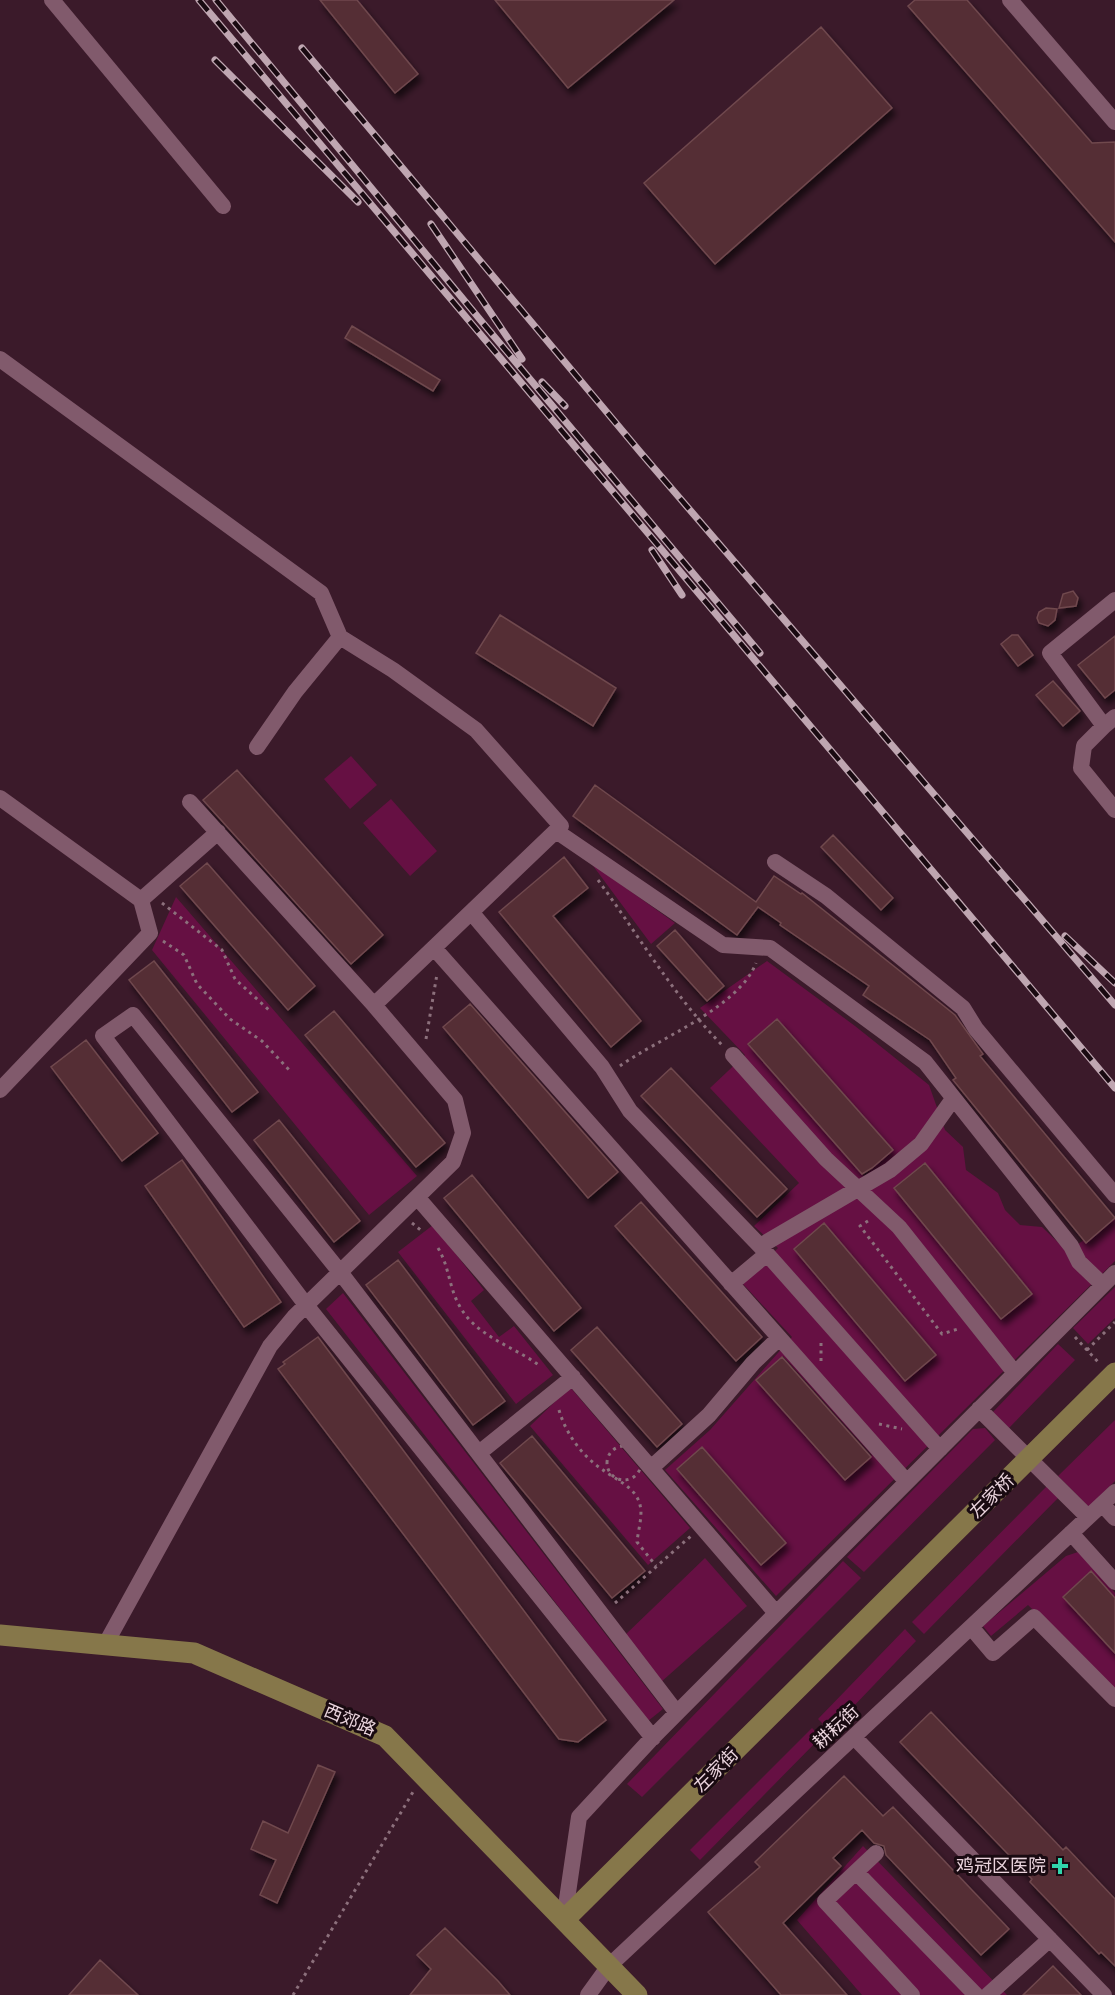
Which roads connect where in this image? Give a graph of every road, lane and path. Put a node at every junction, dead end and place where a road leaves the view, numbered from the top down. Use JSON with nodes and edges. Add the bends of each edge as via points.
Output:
{"nodes":[{"id":1,"x":52,"y":0,"type":"edge"},
{"id":2,"x":1010,"y":0,"type":"edge"},
{"id":3,"x":1115,"y":122,"type":"edge"},
{"id":4,"x":223,"y":206,"type":"dead end"},
{"id":5,"x":0,"y":359,"type":"edge"},
{"id":6,"x":1115,"y":600,"type":"edge"},
{"id":7,"x":340,"y":637,"type":"junction"},
{"id":8,"x":1109,"y":722,"type":"edge"},
{"id":9,"x":257,"y":747,"type":"dead end"},
{"id":10,"x":0,"y":798,"type":"edge"},
{"id":11,"x":190,"y":802,"type":"dead end"},
{"id":12,"x":1115,"y":810,"type":"edge"},
{"id":13,"x":555,"y":831,"type":"junction"},
{"id":14,"x":218,"y":832,"type":"junction"},
{"id":15,"x":775,"y":862,"type":"dead end"},
{"id":16,"x":144,"y":897,"type":"junction"},
{"id":17,"x":471,"y":912,"type":"junction"},
{"id":18,"x":150,"y":933,"type":"junction"},
{"id":19,"x":434,"y":948,"type":"junction"},
{"id":20,"x":762,"y":948,"type":"junction"},
{"id":21,"x":374,"y":1005,"type":"junction"},
{"id":22,"x":269,"y":1010,"type":"dead end"},
{"id":23,"x":733,"y":1056,"type":"dead end"},
{"id":24,"x":291,"y":1072,"type":"dead end"},
{"id":25,"x":607,"y":1075,"type":"junction"},
{"id":26,"x":0,"y":1090,"type":"edge"},
{"id":27,"x":953,"y":1099,"type":"junction"},
{"id":28,"x":858,"y":1189,"type":"junction"},
{"id":29,"x":1115,"y":1195,"type":"edge"},
{"id":30,"x":417,"y":1197,"type":"junction"},
{"id":31,"x":881,"y":1211,"type":"junction"},
{"id":32,"x":764,"y":1250,"type":"junction"},
{"id":33,"x":340,"y":1272,"type":"junction"},
{"id":34,"x":1115,"y":1273,"type":"edge"},
{"id":35,"x":731,"y":1284,"type":"junction"},
{"id":36,"x":1103,"y":1285,"type":"junction"},
{"id":37,"x":306,"y":1305,"type":"junction"},
{"id":38,"x":822,"y":1316,"type":"junction"},
{"id":39,"x":1115,"y":1322,"type":"edge"},
{"id":40,"x":976,"y":1324,"type":"junction"},
{"id":41,"x":1063,"y":1325,"type":"junction"},
{"id":42,"x":779,"y":1338,"type":"junction"},
{"id":43,"x":1087,"y":1350,"type":"junction"},
{"id":44,"x":1108,"y":1369,"type":"edge"},
{"id":45,"x":827,"y":1370,"type":"dead end"},
{"id":46,"x":1016,"y":1373,"type":"junction"},
{"id":47,"x":573,"y":1377,"type":"junction"},
{"id":48,"x":979,"y":1409,"type":"junction"},
{"id":49,"x":872,"y":1422,"type":"dead end"},
{"id":50,"x":922,"y":1428,"type":"junction"},
{"id":51,"x":940,"y":1449,"type":"junction"},
{"id":52,"x":479,"y":1453,"type":"junction"},
{"id":53,"x":651,"y":1468,"type":"junction"},
{"id":54,"x":907,"y":1482,"type":"junction"},
{"id":55,"x":1115,"y":1492,"type":"edge"},
{"id":56,"x":1102,"y":1504,"type":"junction"},
{"id":57,"x":1088,"y":1517,"type":"junction"},
{"id":58,"x":1115,"y":1518,"type":"edge"},
{"id":59,"x":702,"y":1527,"type":"junction"},
{"id":60,"x":1071,"y":1533,"type":"junction"},
{"id":61,"x":1115,"y":1582,"type":"edge"},
{"id":62,"x":776,"y":1613,"type":"junction"},
{"id":63,"x":602,"y":1615,"type":"junction"},
{"id":64,"x":868,"y":1620,"type":"joint"},
{"id":65,"x":971,"y":1627,"type":"junction"},
{"id":66,"x":0,"y":1635,"type":"edge"},
{"id":67,"x":105,"y":1645,"type":"junction"},
{"id":68,"x":1115,"y":1699,"type":"edge"},
{"id":69,"x":677,"y":1713,"type":"junction"},
{"id":70,"x":854,"y":1737,"type":"junction"},
{"id":71,"x":653,"y":1738,"type":"junction"},
{"id":72,"x":423,"y":1775,"type":"junction"},
{"id":73,"x":876,"y":1853,"type":"dead end"},
{"id":74,"x":856,"y":1872,"type":"junction"},
{"id":75,"x":564,"y":1920,"type":"junction"},
{"id":76,"x":1050,"y":1939,"type":"junction"},
{"id":77,"x":609,"y":1966,"type":"junction"},
{"id":78,"x":293,"y":1995,"type":"edge"},
{"id":79,"x":588,"y":1995,"type":"edge"},
{"id":80,"x":638,"y":1995,"type":"edge"},
{"id":81,"x":912,"y":1995,"type":"edge"},
{"id":82,"x":976,"y":1995,"type":"edge"},
{"id":83,"x":988,"y":1995,"type":"edge"},
{"id":84,"x":1104,"y":1995,"type":"edge"}],
"edges":[{"from":1,"to":4,"type":"street"},
{"from":2,"to":3,"type":"street"},
{"from":5,"to":7,"type":"street","via":[[321,593]]},
{"from":6,"to":8,"type":"street","via":[[1050,653]]},
{"from":7,"to":9,"type":"street"},
{"from":7,"to":13,"type":"street","via":[[476,730],[561,826]]},
{"from":8,"to":12,"type":"street","via":[[1084,746],[1081,768]]},
{"from":10,"to":16,"type":"street"},
{"from":11,"to":14,"type":"street"},
{"from":13,"to":17,"type":"street"},
{"from":13,"to":20,"type":"street","via":[[723,945]]},
{"from":14,"to":16,"type":"street"},
{"from":14,"to":21,"type":"street"},
{"from":15,"to":29,"type":"street","via":[[826,896],[963,1008],[976,1029]]},
{"from":16,"to":18,"type":"street"},
{"from":16,"to":22,"type":"path","via":[[222,950],[235,979]]},
{"from":17,"to":19,"type":"street"},
{"from":17,"to":25,"type":"street"},
{"from":18,"to":24,"type":"path","via":[[184,955],[197,984]]},
{"from":18,"to":26,"type":"street"},
{"from":19,"to":21,"type":"street"},
{"from":19,"to":35,"type":"street"},
{"from":20,"to":25,"type":"path","via":[[754,968],[733,993],[699,1021],[638,1053]]},
{"from":20,"to":27,"type":"street","via":[[770,948],[925,1062]]},
{"from":21,"to":30,"type":"street","via":[[455,1100],[463,1133],[453,1162]]},
{"from":23,"to":28,"type":"street"},
{"from":25,"to":32,"type":"street","via":[[630,1111]]},
{"from":27,"to":28,"type":"street","via":[[921,1144],[890,1170]]},
{"from":27,"to":36,"type":"street","via":[[1071,1246],[1079,1262]]},
{"from":28,"to":31,"type":"street"},
{"from":28,"to":32,"type":"street"},
{"from":30,"to":33,"type":"street"},
{"from":30,"to":47,"type":"street"},
{"from":31,"to":40,"type":"street","via":[[899,1227]]},
{"from":31,"to":40,"type":"path","via":[[860,1226],[942,1334]]},
{"from":32,"to":35,"type":"street"},
{"from":32,"to":38,"type":"street"},
{"from":33,"to":37,"type":"street"},
{"from":33,"to":37,"type":"street","via":[[133,1015],[103,1036]]},
{"from":33,"to":52,"type":"street"},
{"from":34,"to":36,"type":"street"},
{"from":35,"to":42,"type":"street"},
{"from":36,"to":41,"type":"street"},
{"from":37,"to":67,"type":"street","via":[[270,1347]]},
{"from":37,"to":71,"type":"street"},
{"from":38,"to":45,"type":"path","via":[[821,1361]]},
{"from":38,"to":50,"type":"street"},
{"from":39,"to":43,"type":"path"},
{"from":40,"to":46,"type":"street"},
{"from":41,"to":43,"type":"path"},
{"from":41,"to":46,"type":"street"},
{"from":42,"to":53,"type":"street","via":[[709,1415]]},
{"from":42,"to":54,"type":"street"},
{"from":43,"to":44,"type":"path"},
{"from":44,"to":64,"type":"main road","name":"左家桥"},
{"from":46,"to":48,"type":"street"},
{"from":47,"to":52,"type":"street"},
{"from":47,"to":53,"type":"street"},
{"from":48,"to":51,"type":"street"},
{"from":48,"to":57,"type":"street"},
{"from":49,"to":50,"type":"path","via":[[897,1429]]},
{"from":50,"to":51,"type":"street"},
{"from":51,"to":54,"type":"street"},
{"from":52,"to":63,"type":"street"},
{"from":53,"to":59,"type":"street"},
{"from":54,"to":62,"type":"street"},
{"from":55,"to":56,"type":"street","name":"耕耘街"},
{"from":56,"to":57,"type":"street","name":"耕耘街"},
{"from":56,"to":58,"type":"street"},
{"from":57,"to":60,"type":"street","name":"耕耘街"},
{"from":59,"to":62,"type":"street"},
{"from":59,"to":63,"type":"path"},
{"from":60,"to":61,"type":"street"},
{"from":60,"to":65,"type":"street","name":"耕耘街"},
{"from":62,"to":69,"type":"street"},
{"from":63,"to":69,"type":"street"},
{"from":64,"to":75,"type":"main road","name":"左家街"},
{"from":65,"to":68,"type":"street","via":[[993,1653],[1034,1617]]},
{"from":65,"to":70,"type":"street","name":"耕耘街"},
{"from":66,"to":67,"type":"main road","name":"西郊路"},
{"from":67,"to":72,"type":"main road","name":"西郊路","via":[[194,1653],[385,1736]]},
{"from":69,"to":71,"type":"street"},
{"from":70,"to":76,"type":"street"},
{"from":70,"to":77,"type":"street","name":"耕耘街"},
{"from":71,"to":75,"type":"street","via":[[579,1816]]},
{"from":72,"to":75,"type":"main road","name":"西郊路"},
{"from":72,"to":78,"type":"path"},
{"from":73,"to":74,"type":"street"},
{"from":74,"to":81,"type":"street","via":[[825,1901]]},
{"from":74,"to":82,"type":"street"},
{"from":75,"to":77,"type":"main road","name":"西郊路"},
{"from":76,"to":83,"type":"street"},
{"from":76,"to":84,"type":"street"},
{"from":77,"to":79,"type":"street","name":"耕耘街"},
{"from":77,"to":80,"type":"main road","name":"西郊路"}]}
